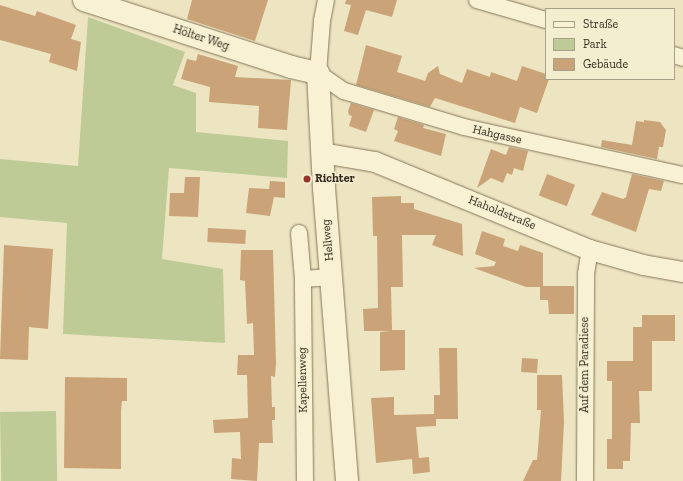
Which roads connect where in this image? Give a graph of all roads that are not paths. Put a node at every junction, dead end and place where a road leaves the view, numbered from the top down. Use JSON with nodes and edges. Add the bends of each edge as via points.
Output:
{"nodes":[{"id":1,"x":84,"y":0,"type":"edge"},
{"id":2,"x":326,"y":0,"type":"edge"},
{"id":3,"x":477,"y":0,"type":"edge"},
{"id":4,"x":545,"y":20,"type":"edge"},
{"id":5,"x":318,"y":73,"type":"junction"},
{"id":6,"x":322,"y":153,"type":"junction"},
{"id":7,"x":683,"y":176,"type":"edge"},
{"id":8,"x":299,"y":233,"type":"dead end"},
{"id":9,"x":590,"y":250,"type":"junction"},
{"id":10,"x":683,"y":272,"type":"edge"},
{"id":11,"x":331,"y":277,"type":"junction"},
{"id":12,"x":303,"y":279,"type":"junction"},
{"id":13,"x":305,"y":481,"type":"edge"},
{"id":14,"x":347,"y":481,"type":"edge"},
{"id":15,"x":585,"y":481,"type":"edge"}],
"edges":[{"from":1,"to":5,"type":"main road","name":"Hölter Weg","via":[[291,67]]},
{"from":2,"to":5,"type":"street","name":"Hellweg"},
{"from":3,"to":4,"type":"street"},
{"from":5,"to":6,"type":"main road","name":"Hellweg"},
{"from":5,"to":7,"type":"street","name":"Hahgasse","via":[[344,92],[464,127]]},
{"from":6,"to":9,"type":"street","name":"Haholdstraße","via":[[375,162]]},
{"from":6,"to":11,"type":"main road","name":"Hellweg"},
{"from":8,"to":12,"type":"street","name":"Kapellenweg"},
{"from":9,"to":10,"type":"street","name":"Haholdstraße","via":[[643,265]]},
{"from":9,"to":15,"type":"street","name":"Auf dem Paradiese","via":[[586,274]]},
{"from":11,"to":12,"type":"street"},
{"from":11,"to":14,"type":"main road","name":"Hellweg"},
{"from":12,"to":13,"type":"street","name":"Kapellenweg"}]}
